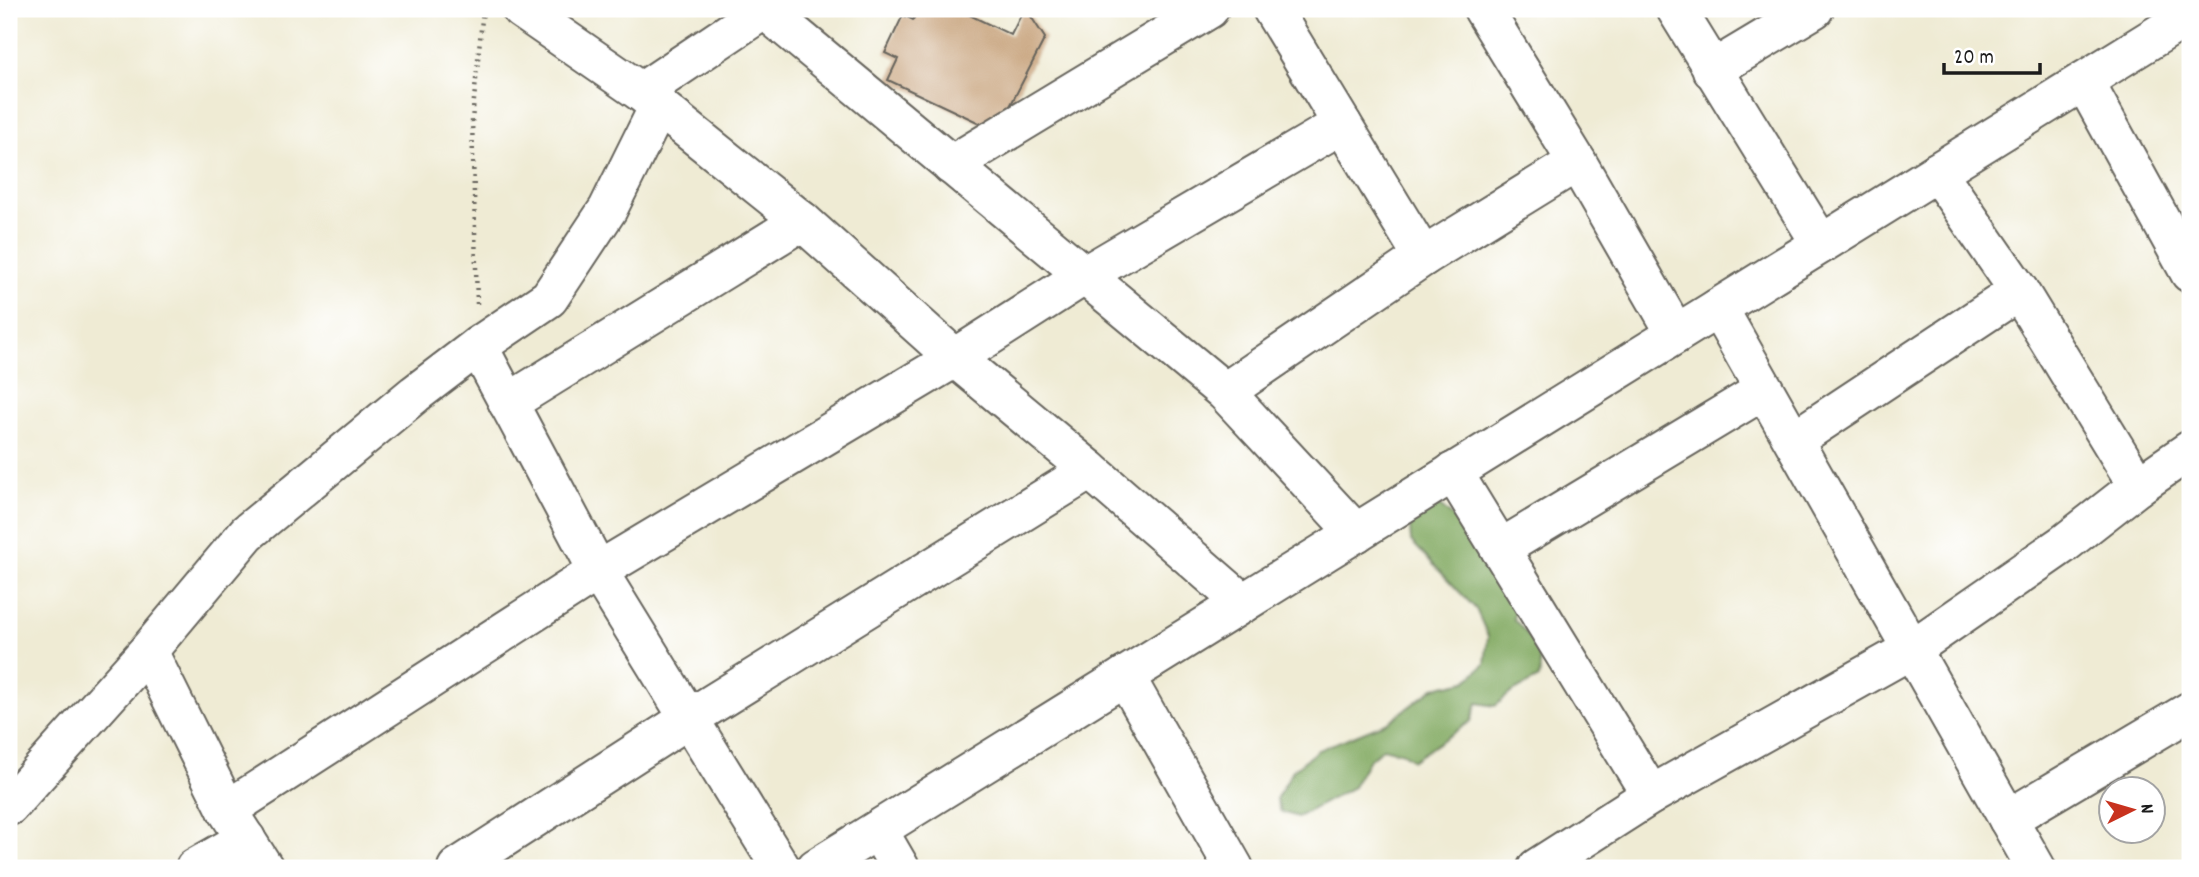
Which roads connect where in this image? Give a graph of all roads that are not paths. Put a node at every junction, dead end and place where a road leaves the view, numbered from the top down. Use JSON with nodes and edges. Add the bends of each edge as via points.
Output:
{"nodes":[{"id":1,"x":521,"y":9,"type":"edge"},
{"id":2,"x":764,"y":9,"type":"edge"},
{"id":3,"x":1209,"y":9,"type":"edge"},
{"id":4,"x":1272,"y":9,"type":"edge"},
{"id":5,"x":1483,"y":9,"type":"edge"},
{"id":6,"x":1676,"y":9,"type":"edge"},
{"id":7,"x":1814,"y":9,"type":"edge"},
{"id":8,"x":2190,"y":15,"type":"edge"},
{"id":9,"x":1713,"y":70,"type":"junction"},
{"id":10,"x":2084,"y":80,"type":"junction"},
{"id":11,"x":650,"y":99,"type":"junction"},
{"id":12,"x":1342,"y":124,"type":"junction"},
{"id":13,"x":1577,"y":162,"type":"junction"},
{"id":14,"x":951,"y":165,"type":"junction"},
{"id":15,"x":1937,"y":172,"type":"junction"},
{"id":16,"x":802,"y":221,"type":"junction"},
{"id":17,"x":1821,"y":244,"type":"junction"},
{"id":18,"x":1423,"y":257,"type":"junction"},
{"id":19,"x":2190,"y":273,"type":"edge"},
{"id":20,"x":1085,"y":275,"type":"junction"},
{"id":21,"x":2019,"y":291,"type":"junction"},
{"id":22,"x":1718,"y":308,"type":"junction"},
{"id":23,"x":1676,"y":334,"type":"junction"},
{"id":24,"x":478,"y":346,"type":"junction"},
{"id":25,"x":955,"y":358,"type":"junction"},
{"id":26,"x":1764,"y":390,"type":"junction"},
{"id":27,"x":1225,"y":392,"type":"junction"},
{"id":28,"x":508,"y":403,"type":"junction"},
{"id":29,"x":1794,"y":440,"type":"junction"},
{"id":30,"x":2190,"y":450,"type":"edge"},
{"id":31,"x":1090,"y":470,"type":"junction"},
{"id":32,"x":1453,"y":472,"type":"junction"},
{"id":33,"x":2138,"y":486,"type":"junction"},
{"id":34,"x":1356,"y":533,"type":"junction"},
{"id":35,"x":1500,"y":550,"type":"junction"},
{"id":36,"x":598,"y":571,"type":"junction"},
{"id":37,"x":1243,"y":603,"type":"junction"},
{"id":38,"x":1912,"y":649,"type":"junction"},
{"id":39,"x":148,"y":651,"type":"junction"},
{"id":40,"x":1125,"y":676,"type":"junction"},
{"id":41,"x":2190,"y":711,"type":"edge"},
{"id":42,"x":688,"y":719,"type":"junction"},
{"id":43,"x":1651,"y":795,"type":"junction"},
{"id":44,"x":9,"y":806,"type":"edge"},
{"id":45,"x":2008,"y":819,"type":"junction"},
{"id":46,"x":878,"y":830,"type":"junction"},
{"id":47,"x":245,"y":839,"type":"edge"},
{"id":48,"x":195,"y":868,"type":"edge"},
{"id":49,"x":457,"y":868,"type":"edge"},
{"id":50,"x":781,"y":868,"type":"edge"},
{"id":51,"x":816,"y":868,"type":"edge"},
{"id":52,"x":900,"y":868,"type":"edge"},
{"id":53,"x":1234,"y":868,"type":"edge"},
{"id":54,"x":1537,"y":868,"type":"edge"},
{"id":55,"x":2036,"y":868,"type":"edge"}],
"edges":[{"from":1,"to":11,"type":"street"},
{"from":2,"to":11,"type":"street"},
{"from":2,"to":14,"type":"street"},
{"from":3,"to":14,"type":"street"},
{"from":4,"to":12,"type":"street"},
{"from":5,"to":13,"type":"street"},
{"from":6,"to":9,"type":"street"},
{"from":7,"to":9,"type":"street"},
{"from":8,"to":10,"type":"street"},
{"from":9,"to":17,"type":"street"},
{"from":10,"to":15,"type":"street"},
{"from":10,"to":19,"type":"street"},
{"from":11,"to":16,"type":"street"},
{"from":11,"to":24,"type":"street","via":[[608,209],[549,298]]},
{"from":12,"to":18,"type":"street"},
{"from":12,"to":20,"type":"street"},
{"from":13,"to":18,"type":"street"},
{"from":13,"to":23,"type":"street"},
{"from":14,"to":20,"type":"street"},
{"from":15,"to":17,"type":"street"},
{"from":15,"to":21,"type":"street"},
{"from":16,"to":25,"type":"street"},
{"from":16,"to":28,"type":"street"},
{"from":17,"to":22,"type":"street"},
{"from":18,"to":27,"type":"street"},
{"from":20,"to":25,"type":"street"},
{"from":20,"to":27,"type":"street"},
{"from":21,"to":29,"type":"street"},
{"from":21,"to":33,"type":"street"},
{"from":22,"to":23,"type":"street"},
{"from":22,"to":26,"type":"street"},
{"from":23,"to":32,"type":"street"},
{"from":24,"to":28,"type":"street"},
{"from":24,"to":39,"type":"street","via":[[247,533]]},
{"from":25,"to":31,"type":"street"},
{"from":25,"to":36,"type":"street"},
{"from":26,"to":29,"type":"street"},
{"from":26,"to":35,"type":"street"},
{"from":27,"to":34,"type":"street"},
{"from":28,"to":36,"type":"street"},
{"from":29,"to":38,"type":"street"},
{"from":30,"to":33,"type":"street"},
{"from":31,"to":37,"type":"street"},
{"from":31,"to":42,"type":"street"},
{"from":32,"to":34,"type":"street"},
{"from":32,"to":35,"type":"street"},
{"from":33,"to":38,"type":"street"},
{"from":34,"to":37,"type":"street"},
{"from":35,"to":43,"type":"street"},
{"from":36,"to":42,"type":"street"},
{"from":36,"to":47,"type":"street"},
{"from":37,"to":40,"type":"street"},
{"from":38,"to":43,"type":"street"},
{"from":38,"to":45,"type":"street"},
{"from":39,"to":44,"type":"street"},
{"from":39,"to":47,"type":"street"},
{"from":40,"to":46,"type":"street"},
{"from":40,"to":53,"type":"street"},
{"from":41,"to":45,"type":"street"},
{"from":42,"to":49,"type":"street"},
{"from":42,"to":50,"type":"street"},
{"from":43,"to":54,"type":"street"},
{"from":45,"to":55,"type":"street"},
{"from":46,"to":51,"type":"street"},
{"from":46,"to":52,"type":"street"},
{"from":47,"to":48,"type":"street"}]}
